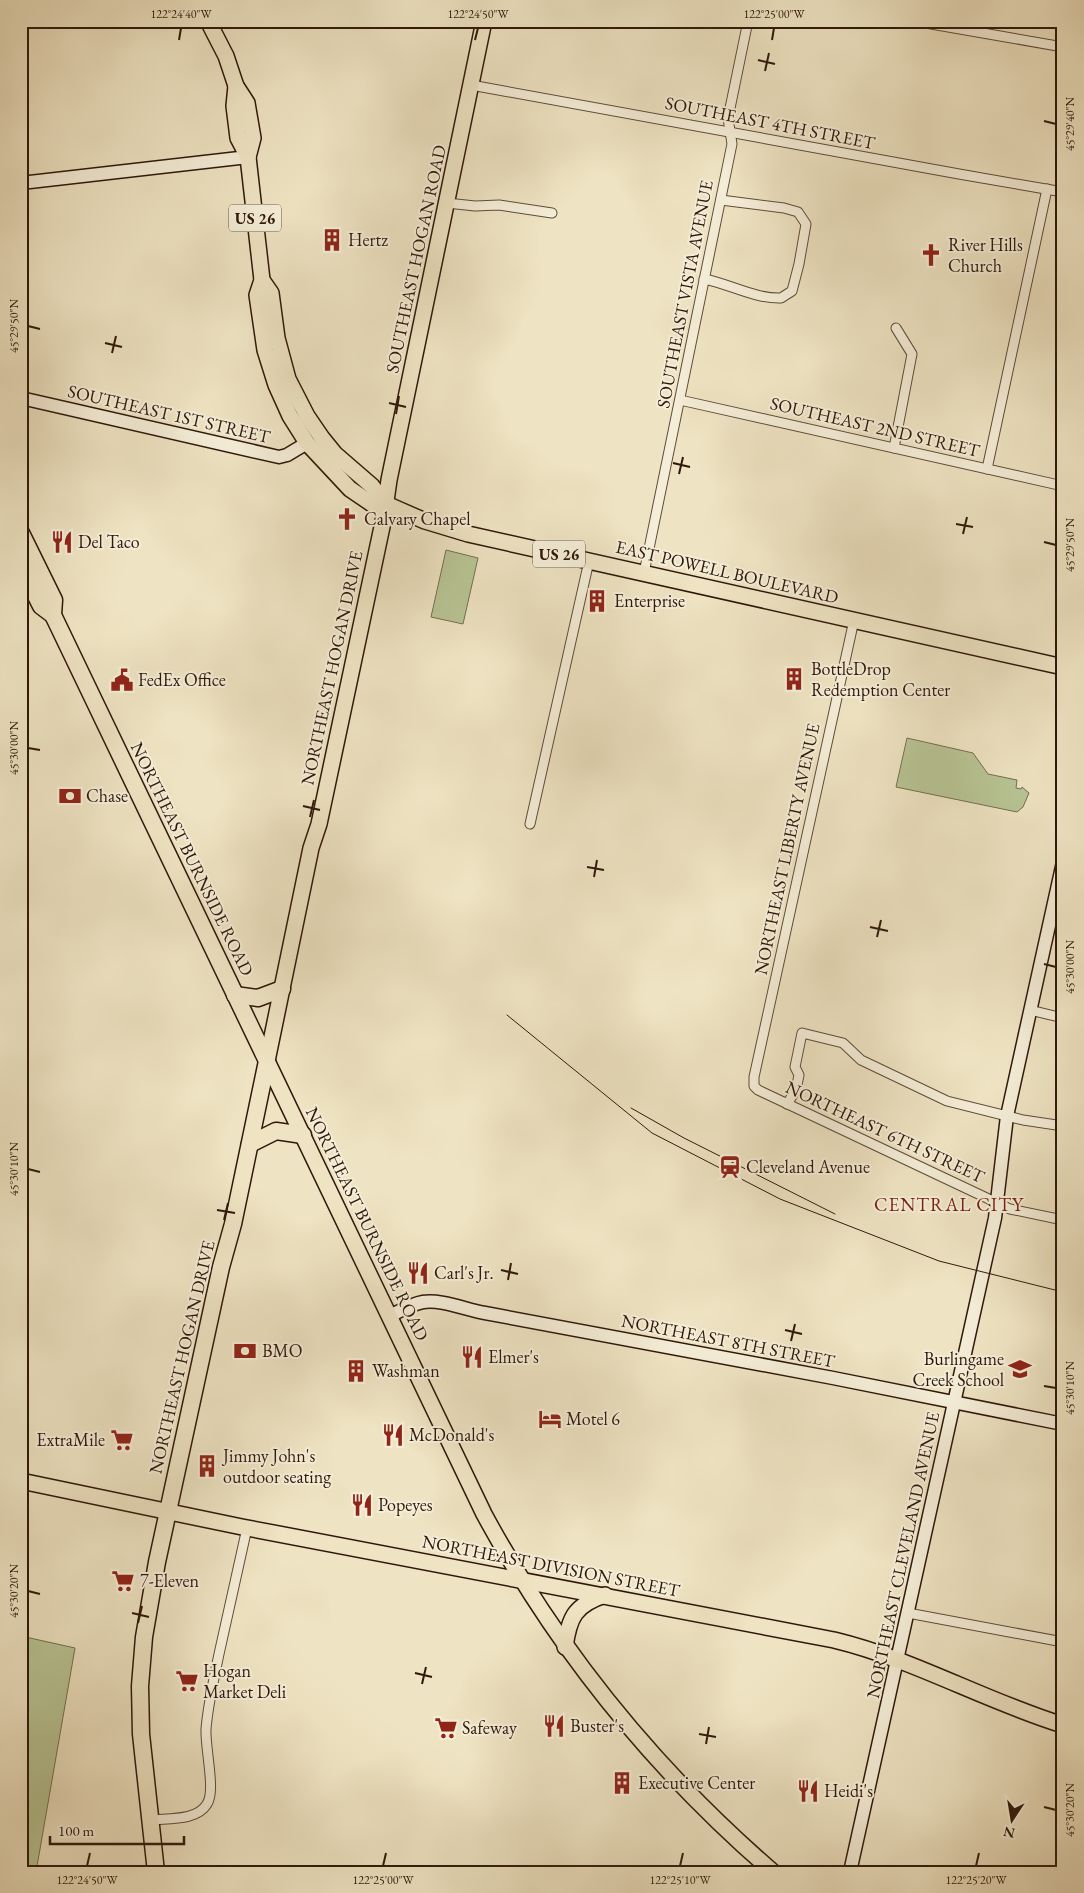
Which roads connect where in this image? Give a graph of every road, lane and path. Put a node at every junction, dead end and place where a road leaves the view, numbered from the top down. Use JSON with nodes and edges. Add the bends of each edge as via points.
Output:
{"nodes":[{"id":1,"x":208,"y":21,"type":"edge"},
{"id":2,"x":484,"y":21,"type":"edge"},
{"id":3,"x":748,"y":21,"type":"edge"},
{"id":4,"x":914,"y":21,"type":"edge"},
{"id":5,"x":1063,"y":47,"type":"edge"},
{"id":6,"x":472,"y":85,"type":"junction"},
{"id":7,"x":730,"y":131,"type":"junction"},
{"id":8,"x":248,"y":157,"type":"junction"},
{"id":9,"x":21,"y":182,"type":"edge"},
{"id":10,"x":1047,"y":189,"type":"junction"},
{"id":11,"x":1063,"y":192,"type":"edge"},
{"id":12,"x":720,"y":200,"type":"junction"},
{"id":13,"x":447,"y":203,"type":"junction"},
{"id":14,"x":552,"y":213,"type":"dead end"},
{"id":15,"x":704,"y":279,"type":"junction"},
{"id":16,"x":896,"y":328,"type":"dead end"},
{"id":17,"x":288,"y":396,"type":"junction"},
{"id":18,"x":21,"y":398,"type":"edge"},
{"id":19,"x":680,"y":400,"type":"junction"},
{"id":20,"x":307,"y":443,"type":"junction"},
{"id":21,"x":894,"y":448,"type":"junction"},
{"id":22,"x":987,"y":469,"type":"junction"},
{"id":23,"x":1063,"y":486,"type":"edge"},
{"id":24,"x":386,"y":504,"type":"junction"},
{"id":25,"x":21,"y":534,"type":"edge"},
{"id":26,"x":21,"y":549,"type":"edge"},
{"id":27,"x":589,"y":561,"type":"junction"},
{"id":28,"x":21,"y":566,"type":"edge"},
{"id":29,"x":644,"y":573,"type":"junction"},
{"id":30,"x":43,"y":578,"type":"junction"},
{"id":31,"x":53,"y":615,"type":"junction"},
{"id":32,"x":854,"y":620,"type":"junction"},
{"id":33,"x":1063,"y":667,"type":"edge"},
{"id":34,"x":530,"y":824,"type":"dead end"},
{"id":35,"x":1063,"y":862,"type":"edge"},
{"id":36,"x":1057,"y":912,"type":"edge"},
{"id":37,"x":282,"y":989,"type":"junction"},
{"id":38,"x":236,"y":995,"type":"junction"},
{"id":39,"x":1030,"y":1010,"type":"junction"},
{"id":40,"x":1063,"y":1018,"type":"edge"},
{"id":41,"x":267,"y":1061,"type":"junction"},
{"id":42,"x":754,"y":1086,"type":"joint"},
{"id":43,"x":787,"y":1104,"type":"junction"},
{"id":44,"x":1007,"y":1116,"type":"junction"},
{"id":45,"x":1063,"y":1126,"type":"edge"},
{"id":46,"x":302,"y":1136,"type":"junction"},
{"id":47,"x":250,"y":1144,"type":"junction"},
{"id":48,"x":998,"y":1203,"type":"junction"},
{"id":49,"x":1063,"y":1220,"type":"edge"},
{"id":50,"x":390,"y":1316,"type":"junction"},
{"id":51,"x":954,"y":1403,"type":"junction"},
{"id":52,"x":1063,"y":1424,"type":"edge"},
{"id":53,"x":21,"y":1481,"type":"edge"},
{"id":54,"x":168,"y":1512,"type":"junction"},
{"id":55,"x":248,"y":1528,"type":"junction"},
{"id":56,"x":521,"y":1579,"type":"junction"},
{"id":57,"x":605,"y":1595,"type":"junction"},
{"id":58,"x":908,"y":1613,"type":"junction"},
{"id":59,"x":1063,"y":1642,"type":"edge"},
{"id":60,"x":565,"y":1647,"type":"junction"},
{"id":61,"x":898,"y":1660,"type":"junction"},
{"id":62,"x":1063,"y":1725,"type":"edge"},
{"id":63,"x":151,"y":1820,"type":"junction"},
{"id":64,"x":156,"y":1872,"type":"edge"},
{"id":65,"x":773,"y":1872,"type":"edge"},
{"id":66,"x":850,"y":1872,"type":"edge"}],
"edges":[{"from":1,"to":8,"type":"main road","name":"EAST POWELL BOULEVARD","number":"US 26","via":[[226,56],[236,86],[234,106],[238,138]]},
{"from":2,"to":6,"type":"main road","name":"SOUTHEAST HOGAN ROAD"},
{"from":3,"to":7,"type":"street","name":"SOUTHEAST VISTA AVENUE","via":[[728,118]]},
{"from":4,"to":5,"type":"street"},
{"from":6,"to":7,"type":"street","name":"SOUTHEAST 4TH STREET"},
{"from":6,"to":13,"type":"main road","name":"SOUTHEAST HOGAN ROAD"},
{"from":7,"to":10,"type":"street","name":"SOUTHEAST 4TH STREET"},
{"from":7,"to":12,"type":"street","name":"SOUTHEAST VISTA AVENUE","via":[[732,144]]},
{"from":8,"to":9,"type":"street"},
{"from":8,"to":17,"type":"main road","name":"EAST POWELL BOULEVARD","number":"US 26","via":[[262,280],[271,293]]},
{"from":10,"to":11,"type":"street","name":"SOUTHEAST 4TH STREET"},
{"from":10,"to":22,"type":"street"},
{"from":12,"to":15,"type":"street","name":"SOUTHEAST VISTA AVENUE"},
{"from":12,"to":15,"type":"street","via":[[798,212],[806,224],[799,264],[792,291],[781,298],[760,296]]},
{"from":13,"to":14,"type":"street","via":[[499,205]]},
{"from":13,"to":24,"type":"main road","name":"SOUTHEAST HOGAN ROAD"},
{"from":15,"to":19,"type":"street","name":"SOUTHEAST VISTA AVENUE"},
{"from":16,"to":21,"type":"street","via":[[912,354]]},
{"from":17,"to":20,"type":"main road","name":"EAST POWELL BOULEVARD","number":"US 26"},
{"from":17,"to":24,"type":"main road","name":"EAST POWELL BOULEVARD","number":"US 26","via":[[335,454],[372,486]]},
{"from":18,"to":20,"type":"street","name":"SOUTHEAST 1ST STREET","via":[[278,457],[287,456]]},
{"from":19,"to":21,"type":"street","name":"SOUTHEAST 2ND STREET"},
{"from":19,"to":29,"type":"street","name":"SOUTHEAST VISTA AVENUE"},
{"from":20,"to":24,"type":"main road","name":"EAST POWELL BOULEVARD","number":"US 26","via":[[350,488],[372,504]]},
{"from":21,"to":22,"type":"street","name":"SOUTHEAST 2ND STREET"},
{"from":22,"to":23,"type":"street","name":"SOUTHEAST 2ND STREET"},
{"from":24,"to":27,"type":"main road","name":"EAST POWELL BOULEVARD","number":"US 26","via":[[444,528]]},
{"from":24,"to":37,"type":"main road","name":"NORTHEAST HOGAN DRIVE"},
{"from":25,"to":30,"type":"highway","name":"NORTHEAST BURNSIDE ROAD"},
{"from":26,"to":30,"type":"highway","via":[[29,565]]},
{"from":27,"to":29,"type":"main road","name":"EAST POWELL BOULEVARD","number":"US 26"},
{"from":27,"to":34,"type":"street"},
{"from":28,"to":31,"type":"highway","name":"NORTHEAST BURNSIDE ROAD","via":[[41,606]]},
{"from":29,"to":32,"type":"main road","name":"EAST POWELL BOULEVARD","number":"US 26"},
{"from":30,"to":31,"type":"highway","name":"NORTHEAST BURNSIDE ROAD","via":[[54,600]]},
{"from":31,"to":38,"type":"highway","name":"NORTHEAST BURNSIDE ROAD"},
{"from":32,"to":33,"type":"main road","name":"EAST POWELL BOULEVARD","number":"US 26"},
{"from":32,"to":42,"type":"street","name":"NORTHEAST LIBERTY AVENUE"},
{"from":35,"to":36,"type":"street","name":"NORTHEAST CLEVELAND AVENUE"},
{"from":36,"to":39,"type":"street","name":"NORTHEAST CLEVELAND AVENUE"},
{"from":37,"to":38,"type":"highway","via":[[258,998]]},
{"from":37,"to":41,"type":"main road","name":"NORTHEAST HOGAN DRIVE"},
{"from":38,"to":41,"type":"highway","name":"NORTHEAST BURNSIDE ROAD"},
{"from":39,"to":40,"type":"street"},
{"from":39,"to":44,"type":"street","name":"NORTHEAST CLEVELAND AVENUE"},
{"from":41,"to":46,"type":"main road","name":"NORTHEAST BURNSIDE ROAD"},
{"from":41,"to":47,"type":"highway","name":"NORTHEAST HOGAN DRIVE"},
{"from":42,"to":43,"type":"street","name":"NORTHEAST 6TH STREET"},
{"from":43,"to":44,"type":"street","via":[[796,1090],[799,1075],[795,1067],[802,1033],[843,1043],[861,1060],[947,1101]]},
{"from":43,"to":48,"type":"street","name":"NORTHEAST 6TH STREET"},
{"from":44,"to":45,"type":"street"},
{"from":44,"to":48,"type":"street","name":"NORTHEAST CLEVELAND AVENUE"},
{"from":46,"to":47,"type":"highway","via":[[276,1131]]},
{"from":46,"to":50,"type":"main road","name":"NORTHEAST BURNSIDE ROAD"},
{"from":47,"to":54,"type":"highway","name":"NORTHEAST HOGAN DRIVE"},
{"from":48,"to":49,"type":"street","name":"NORTHEAST 6TH STREET","via":[[1010,1209]]},
{"from":48,"to":51,"type":"street","name":"NORTHEAST CLEVELAND AVENUE"},
{"from":50,"to":51,"type":"street","name":"NORTHEAST 8TH STREET","via":[[421,1303],[438,1302]]},
{"from":50,"to":56,"type":"main road","name":"NORTHEAST BURNSIDE ROAD","via":[[484,1514]]},
{"from":51,"to":52,"type":"street","name":"NORTHEAST 8TH STREET"},
{"from":51,"to":58,"type":"street","name":"NORTHEAST CLEVELAND AVENUE"},
{"from":53,"to":54,"type":"main road","name":"NORTHEAST DIVISION STREET"},
{"from":54,"to":55,"type":"main road","name":"NORTHEAST DIVISION STREET"},
{"from":54,"to":63,"type":"highway","name":"NORTHEAST HOGAN DRIVE","via":[[150,1598],[141,1666],[142,1734]]},
{"from":55,"to":56,"type":"main road","name":"NORTHEAST DIVISION STREET"},
{"from":55,"to":63,"type":"street","via":[[207,1718],[210,1799],[194,1815]]},
{"from":56,"to":57,"type":"main road","name":"NORTHEAST DIVISION STREET"},
{"from":56,"to":60,"type":"main road","name":"NORTHEAST BURNSIDE ROAD"},
{"from":57,"to":60,"type":"main road","via":[[580,1607],[569,1624]]},
{"from":57,"to":61,"type":"main road","name":"NORTHEAST DIVISION STREET","via":[[834,1640]]},
{"from":58,"to":59,"type":"street"},
{"from":58,"to":61,"type":"street","name":"NORTHEAST CLEVELAND AVENUE"},
{"from":60,"to":65,"type":"main road","name":"NORTHEAST BURNSIDE ROAD","via":[[652,1754],[697,1802]]},
{"from":61,"to":62,"type":"main road","name":"NORTHEAST DIVISION STREET"},
{"from":61,"to":66,"type":"street","name":"NORTHEAST CLEVELAND AVENUE"},
{"from":63,"to":64,"type":"highway","name":"NORTHEAST HOGAN DRIVE"}]}
